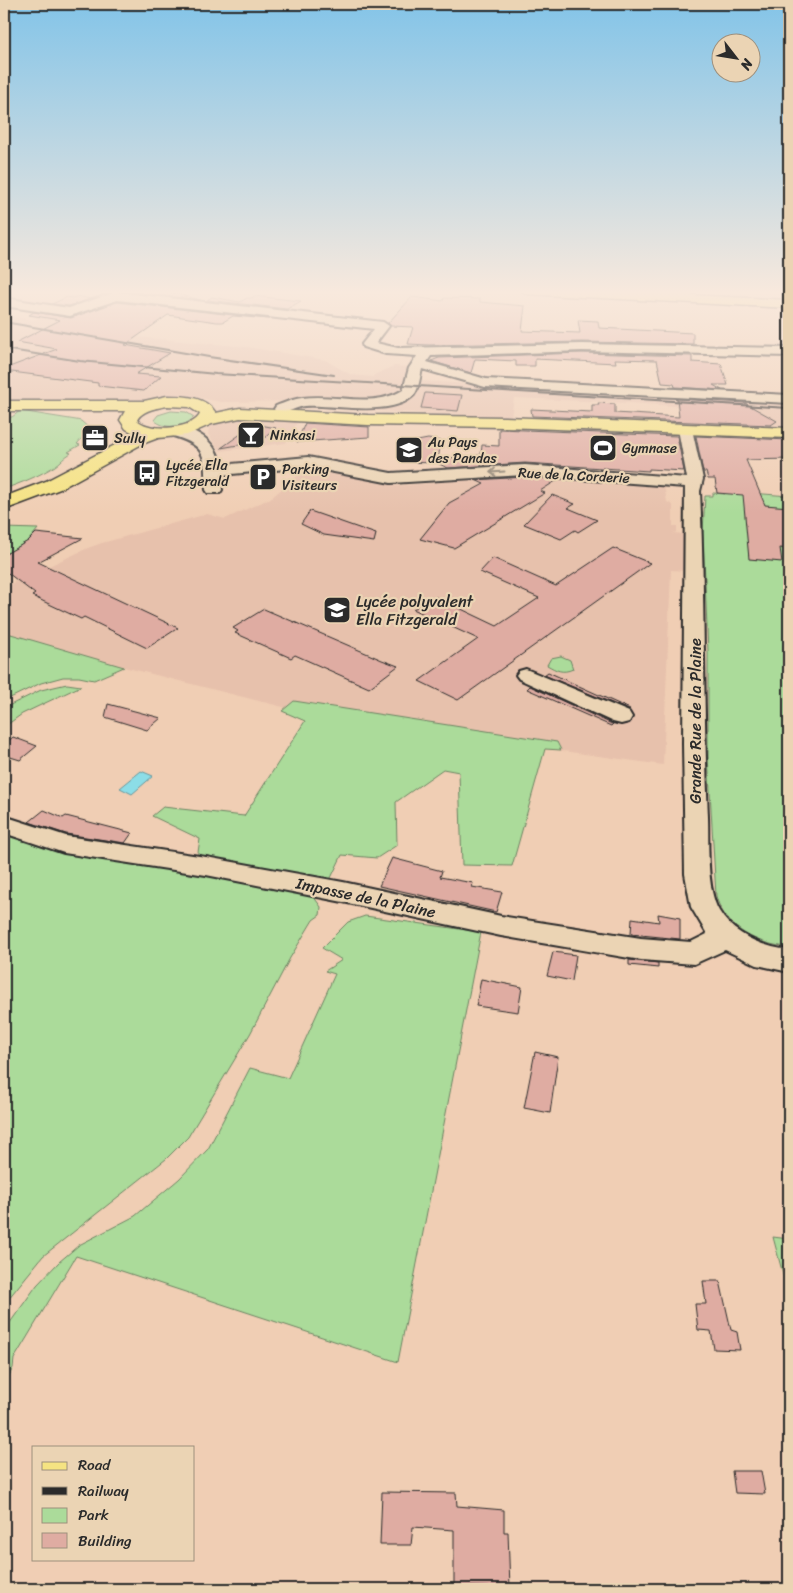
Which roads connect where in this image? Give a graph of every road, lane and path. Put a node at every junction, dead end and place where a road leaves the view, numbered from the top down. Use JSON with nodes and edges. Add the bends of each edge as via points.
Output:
{"nodes":[{"id":1,"x":419,"y":364,"type":"edge"},
{"id":2,"x":437,"y":364,"type":"edge"},
{"id":3,"x":789,"y":399,"type":"edge"},
{"id":4,"x":4,"y":406,"type":"edge"},
{"id":5,"x":281,"y":409,"type":"junction"},
{"id":6,"x":240,"y":412,"type":"junction"},
{"id":7,"x":135,"y":416,"type":"junction"},
{"id":8,"x":432,"y":420,"type":"junction"},
{"id":9,"x":200,"y":422,"type":"junction"},
{"id":10,"x":685,"y":430,"type":"junction"},
{"id":11,"x":156,"y":433,"type":"junction"},
{"id":12,"x":789,"y":433,"type":"edge"},
{"id":13,"x":213,"y":471,"type":"junction"},
{"id":14,"x":694,"y":483,"type":"junction"},
{"id":15,"x":214,"y":490,"type":"dead end"},
{"id":16,"x":4,"y":494,"type":"edge"},
{"id":17,"x":4,"y":504,"type":"edge"},
{"id":18,"x":526,"y":674,"type":"dead end"},
{"id":19,"x":621,"y":718,"type":"dead end"},
{"id":20,"x":4,"y":824,"type":"edge"},
{"id":21,"x":727,"y":937,"type":"junction"},
{"id":22,"x":789,"y":961,"type":"edge"}],
"edges":[{"from":1,"to":5,"type":"street","via":[[409,392],[396,400],[374,404],[303,402]]},
{"from":2,"to":3,"type":"street","via":[[485,383]]},
{"from":4,"to":7,"type":"main road","via":[[84,407]]},
{"from":5,"to":6,"type":"main road"},
{"from":5,"to":8,"type":"main road"},
{"from":5,"to":9,"type":"main road"},
{"from":6,"to":8,"type":"main road","via":[[368,420]]},
{"from":6,"to":9,"type":"main road"},
{"from":7,"to":9,"type":"main road","via":[[173,401]]},
{"from":7,"to":11,"type":"main road","via":[[146,432]]},
{"from":7,"to":16,"type":"main road","via":[[121,434],[56,471]]},
{"from":8,"to":10,"type":"main road"},
{"from":9,"to":11,"type":"main road","via":[[175,432]]},
{"from":9,"to":13,"type":"street","via":[[212,456]]},
{"from":10,"to":12,"type":"main road"},
{"from":10,"to":14,"type":"street","name":"Grande Rue de la Plaine"},
{"from":11,"to":17,"type":"main road","via":[[136,440],[53,485]]},
{"from":14,"to":13,"type":"street","name":"Rue de la Corderie","one_way":true,"via":[[525,470],[400,478],[308,462]]},
{"from":13,"to":15,"type":"street"},
{"from":14,"to":21,"type":"street","name":"Grande Rue de la Plaine","via":[[693,767],[699,890],[708,916]]},
{"from":18,"to":19,"type":"street"},
{"from":20,"to":21,"type":"street","name":"Impasse de la Plaine","via":[[64,844],[206,866],[501,926],[641,950],[694,953]]},
{"from":21,"to":22,"type":"street","name":"Grande Rue de la Plaine","via":[[752,951]]}]}
